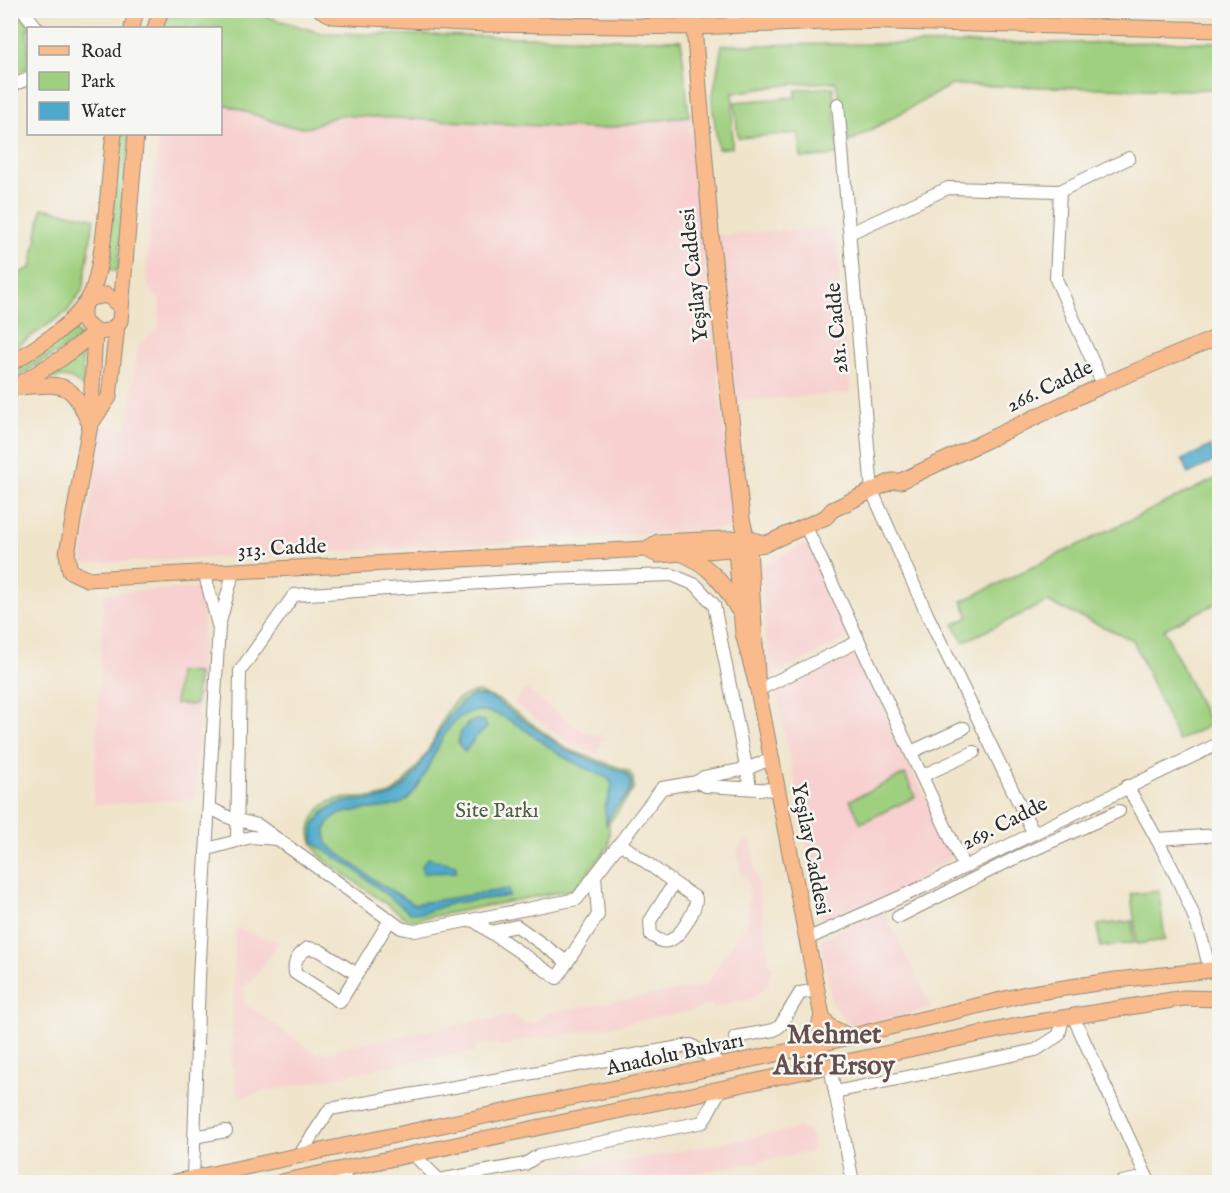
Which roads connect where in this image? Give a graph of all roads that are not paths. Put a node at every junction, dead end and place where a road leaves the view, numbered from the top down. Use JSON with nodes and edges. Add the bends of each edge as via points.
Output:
{"nodes":[{"id":1,"x":23,"y":10,"type":"edge"},
{"id":2,"x":136,"y":10,"type":"edge"},
{"id":3,"x":161,"y":10,"type":"edge"},
{"id":4,"x":321,"y":10,"type":"edge"},
{"id":5,"x":852,"y":16,"type":"edge"},
{"id":6,"x":967,"y":17,"type":"edge"},
{"id":7,"x":503,"y":18,"type":"edge"},
{"id":8,"x":733,"y":18,"type":"edge"},
{"id":9,"x":37,"y":27,"type":"edge"},
{"id":10,"x":132,"y":27,"type":"edge"},
{"id":11,"x":155,"y":27,"type":"edge"},
{"id":12,"x":694,"y":27,"type":"junction"},
{"id":13,"x":1220,"y":30,"type":"edge"},
{"id":14,"x":27,"y":79,"type":"edge"},
{"id":15,"x":10,"y":86,"type":"edge"},
{"id":16,"x":838,"y":104,"type":"dead end"},
{"id":17,"x":114,"y":135,"type":"edge"},
{"id":18,"x":135,"y":135,"type":"edge"},
{"id":19,"x":1129,"y":158,"type":"dead end"},
{"id":20,"x":1060,"y":191,"type":"junction"},
{"id":21,"x":850,"y":233,"type":"junction"},
{"id":22,"x":86,"y":303,"type":"junction"},
{"id":23,"x":119,"y":305,"type":"junction"},
{"id":24,"x":117,"y":326,"type":"junction"},
{"id":25,"x":94,"y":332,"type":"junction"},
{"id":26,"x":1220,"y":336,"type":"edge"},
{"id":27,"x":10,"y":364,"type":"edge"},
{"id":28,"x":1103,"y":385,"type":"junction"},
{"id":29,"x":13,"y":388,"type":"edge"},
{"id":30,"x":90,"y":425,"type":"junction"},
{"id":31,"x":873,"y":495,"type":"junction"},
{"id":32,"x":806,"y":527,"type":"junction"},
{"id":33,"x":742,"y":543,"type":"junction"},
{"id":34,"x":646,"y":549,"type":"junction"},
{"id":35,"x":681,"y":553,"type":"junction"},
{"id":36,"x":232,"y":573,"type":"junction"},
{"id":37,"x":205,"y":575,"type":"junction"},
{"id":38,"x":741,"y":615,"type":"junction"},
{"id":39,"x":219,"y":626,"type":"junction"},
{"id":40,"x":859,"y":641,"type":"junction"},
{"id":41,"x":758,"y":690,"type":"junction"},
{"id":42,"x":964,"y":728,"type":"dead end"},
{"id":43,"x":1220,"y":743,"type":"edge"},
{"id":44,"x":910,"y":752,"type":"junction"},
{"id":45,"x":974,"y":752,"type":"dead end"},
{"id":46,"x":771,"y":759,"type":"junction"},
{"id":47,"x":746,"y":769,"type":"junction"},
{"id":48,"x":922,"y":776,"type":"junction"},
{"id":49,"x":697,"y":782,"type":"junction"},
{"id":50,"x":1127,"y":786,"type":"junction"},
{"id":51,"x":750,"y":787,"type":"junction"},
{"id":52,"x":777,"y":790,"type":"junction"},
{"id":53,"x":210,"y":808,"type":"junction"},
{"id":54,"x":1119,"y":811,"type":"dead end"},
{"id":55,"x":237,"y":820,"type":"junction"},
{"id":56,"x":1033,"y":832,"type":"junction"},
{"id":57,"x":1220,"y":835,"type":"edge"},
{"id":58,"x":278,"y":839,"type":"junction"},
{"id":59,"x":1157,"y":839,"type":"junction"},
{"id":60,"x":237,"y":840,"type":"junction"},
{"id":61,"x":620,"y":843,"type":"junction"},
{"id":62,"x":1006,"y":845,"type":"junction"},
{"id":63,"x":208,"y":849,"type":"junction"},
{"id":64,"x":1013,"y":859,"type":"junction"},
{"id":65,"x":964,"y":867,"type":"junction"},
{"id":66,"x":595,"y":876,"type":"junction"},
{"id":67,"x":674,"y":883,"type":"junction"},
{"id":68,"x":898,"y":917,"type":"dead end"},
{"id":69,"x":390,"y":920,"type":"junction"},
{"id":70,"x":473,"y":920,"type":"junction"},
{"id":71,"x":490,"y":932,"type":"junction"},
{"id":72,"x":807,"y":939,"type":"junction"},
{"id":73,"x":567,"y":962,"type":"junction"},
{"id":74,"x":1214,"y":970,"type":"edge"},
{"id":75,"x":357,"y":974,"type":"junction"},
{"id":76,"x":817,"y":990,"type":"junction"},
{"id":77,"x":1220,"y":999,"type":"edge"},
{"id":78,"x":822,"y":1016,"type":"junction"},
{"id":79,"x":1068,"y":1017,"type":"junction"},
{"id":80,"x":735,"y":1037,"type":"dead end"},
{"id":81,"x":850,"y":1037,"type":"junction"},
{"id":82,"x":799,"y":1049,"type":"junction"},
{"id":83,"x":724,"y":1066,"type":"junction"},
{"id":84,"x":830,"y":1067,"type":"junction"},
{"id":85,"x":720,"y":1090,"type":"junction"},
{"id":86,"x":835,"y":1092,"type":"junction"},
{"id":87,"x":226,"y":1131,"type":"dead end"},
{"id":88,"x":194,"y":1137,"type":"junction"},
{"id":89,"x":414,"y":1155,"type":"junction"},
{"id":90,"x":298,"y":1157,"type":"junction"},
{"id":91,"x":348,"y":1168,"type":"junction"},
{"id":92,"x":193,"y":1180,"type":"junction"},
{"id":93,"x":1148,"y":1180,"type":"edge"},
{"id":94,"x":175,"y":1182,"type":"edge"},
{"id":95,"x":281,"y":1182,"type":"edge"},
{"id":96,"x":341,"y":1182,"type":"edge"},
{"id":97,"x":853,"y":1182,"type":"edge"},
{"id":98,"x":1122,"y":1182,"type":"edge"}],
"edges":[{"from":1,"to":9,"type":"street"},
{"from":2,"to":10,"type":"main road"},
{"from":3,"to":11,"type":"main road"},
{"from":4,"to":7,"type":"main road","via":[[333,16]]},
{"from":5,"to":6,"type":"main road"},
{"from":5,"to":8,"type":"main road"},
{"from":6,"to":13,"type":"main road"},
{"from":7,"to":12,"type":"main road"},
{"from":8,"to":12,"type":"main road"},
{"from":12,"to":33,"type":"main road","name":"Yeşilay Caddesi"},
{"from":14,"to":15,"type":"street"},
{"from":16,"to":21,"type":"street","name":"281. Cadde"},
{"from":17,"to":22,"type":"main road","via":[[101,247]]},
{"from":18,"to":23,"type":"main road","via":[[124,287]]},
{"from":19,"to":20,"type":"street"},
{"from":20,"to":21,"type":"street","via":[[948,188]]},
{"from":20,"to":28,"type":"street","via":[[1056,279]]},
{"from":21,"to":31,"type":"street","name":"281. Cadde"},
{"from":22,"to":23,"type":"main road","via":[[106,295]]},
{"from":22,"to":25,"type":"main road","via":[[83,321]]},
{"from":22,"to":27,"type":"main road","via":[[51,337]]},
{"from":23,"to":24,"type":"main road"},
{"from":24,"to":25,"type":"main road","via":[[106,333]]},
{"from":24,"to":30,"type":"main road","name":"313. Cadde","via":[[109,397]]},
{"from":25,"to":29,"type":"main road","via":[[62,358]]},
{"from":25,"to":30,"type":"main road","name":"313. Cadde"},
{"from":26,"to":28,"type":"main road","name":"266. Cadde"},
{"from":28,"to":31,"type":"main road","name":"266. Cadde","via":[[901,481],[892,481]]},
{"from":29,"to":30,"type":"main road","via":[[52,384],[67,387],[80,399]]},
{"from":30,"to":37,"type":"main road","name":"313. Cadde","via":[[67,554],[70,571],[87,579]]},
{"from":31,"to":32,"type":"main road","name":"266. Cadde","via":[[836,519],[826,517]]},
{"from":31,"to":56,"type":"street"},
{"from":32,"to":33,"type":"main road","name":"266. Cadde","via":[[765,544]]},
{"from":32,"to":40,"type":"street"},
{"from":33,"to":34,"type":"main road","name":"313. Cadde","via":[[658,542]]},
{"from":33,"to":35,"type":"main road","name":"313. Cadde"},
{"from":33,"to":38,"type":"main road","name":"Yeşilay Caddesi"},
{"from":33,"to":41,"type":"main road","name":"Yeşilay Caddesi"},
{"from":34,"to":35,"type":"main road","name":"313. Cadde","via":[[658,555]]},
{"from":34,"to":36,"type":"main road","name":"313. Cadde"},
{"from":35,"to":38,"type":"main road","via":[[724,584]]},
{"from":36,"to":37,"type":"main road","name":"313. Cadde"},
{"from":36,"to":39,"type":"street"},
{"from":37,"to":39,"type":"street"},
{"from":38,"to":41,"type":"main road","name":"Yeşilay Caddesi"},
{"from":39,"to":53,"type":"street"},
{"from":40,"to":41,"type":"street"},
{"from":40,"to":44,"type":"street"},
{"from":41,"to":46,"type":"main road","name":"Yeşilay Caddesi"},
{"from":42,"to":44,"type":"street"},
{"from":43,"to":50,"type":"street","name":"269. Cadde"},
{"from":44,"to":48,"type":"street"},
{"from":45,"to":48,"type":"street"},
{"from":46,"to":47,"type":"street"},
{"from":46,"to":52,"type":"main road","name":"Yeşilay Caddesi"},
{"from":47,"to":49,"type":"street","via":[[704,777]]},
{"from":47,"to":51,"type":"street"},
{"from":47,"to":55,"type":"street","via":[[714,605],[696,585],[672,575],[294,595],[240,670]]},
{"from":48,"to":65,"type":"street"},
{"from":49,"to":51,"type":"street","via":[[706,786]]},
{"from":49,"to":61,"type":"street","via":[[662,788]]},
{"from":50,"to":56,"type":"street","name":"269. Cadde"},
{"from":50,"to":59,"type":"street"},
{"from":51,"to":52,"type":"street"},
{"from":52,"to":72,"type":"main road","name":"Yeşilay Caddesi"},
{"from":53,"to":55,"type":"street"},
{"from":53,"to":63,"type":"street"},
{"from":54,"to":64,"type":"street"},
{"from":55,"to":58,"type":"street","via":[[258,825]]},
{"from":55,"to":60,"type":"street"},
{"from":56,"to":62,"type":"street","name":"269. Cadde"},
{"from":57,"to":59,"type":"street"},
{"from":58,"to":60,"type":"street"},
{"from":58,"to":69,"type":"street"},
{"from":59,"to":74,"type":"street"},
{"from":60,"to":63,"type":"street"},
{"from":61,"to":66,"type":"street"},
{"from":61,"to":67,"type":"street"},
{"from":62,"to":64,"type":"street"},
{"from":62,"to":65,"type":"street","name":"269. Cadde"},
{"from":63,"to":88,"type":"street"},
{"from":64,"to":68,"type":"street"},
{"from":65,"to":72,"type":"street","name":"269. Cadde"},
{"from":66,"to":70,"type":"street","via":[[577,899]]},
{"from":66,"to":73,"type":"street","via":[[598,915]]},
{"from":67,"to":67,"type":"street","via":[[650,921],[651,934],[660,940],[675,938],[697,906],[696,898]]},
{"from":69,"to":70,"type":"street","via":[[415,931]]},
{"from":69,"to":75,"type":"street"},
{"from":70,"to":71,"type":"street"},
{"from":71,"to":73,"type":"street","via":[[517,926]]},
{"from":71,"to":73,"type":"street","via":[[557,978]]},
{"from":72,"to":76,"type":"main road","name":"Yeşilay Caddesi"},
{"from":74,"to":81,"type":"main road","name":"Anadolu Bulvarı","via":[[1026,994]]},
{"from":75,"to":75,"type":"street","via":[[320,950],[308,948],[294,964],[295,973],[340,1002]]},
{"from":76,"to":78,"type":"main road","name":"Yeşilay Caddesi"},
{"from":76,"to":80,"type":"street","via":[[800,993],[780,1026]]},
{"from":77,"to":79,"type":"main road","name":"Anadolu Bulvarı","via":[[1184,998]]},
{"from":78,"to":81,"type":"main road","via":[[829,1026]]},
{"from":78,"to":82,"type":"main road","via":[[819,1027]]},
{"from":79,"to":84,"type":"main road","name":"Anadolu Bulvarı"},
{"from":79,"to":86,"type":"street","via":[[1059,1035],[1036,1050]]},
{"from":79,"to":93,"type":"street"},
{"from":81,"to":82,"type":"main road","name":"Anadolu Bulvarı"},
{"from":82,"to":83,"type":"main road","name":"Anadolu Bulvarı"},
{"from":83,"to":90,"type":"main road","name":"Anadolu Bulvarı"},
{"from":83,"to":90,"type":"street","via":[[691,1045],[330,1110]]},
{"from":84,"to":85,"type":"main road","name":"Anadolu Bulvarı"},
{"from":84,"to":86,"type":"street"},
{"from":85,"to":89,"type":"main road","name":"Anadolu Bulvarı"},
{"from":85,"to":89,"type":"street","via":[[703,1122],[539,1155],[525,1164],[439,1180]]},
{"from":86,"to":97,"type":"street"},
{"from":87,"to":88,"type":"street"},
{"from":88,"to":92,"type":"street"},
{"from":89,"to":91,"type":"main road","name":"Anadolu Bulvarı"},
{"from":90,"to":92,"type":"main road","name":"Anadolu Bulvarı"},
{"from":91,"to":95,"type":"main road","name":"Anadolu Bulvarı"},
{"from":91,"to":96,"type":"street"},
{"from":92,"to":94,"type":"main road","name":"Anadolu Bulvarı"},
{"from":93,"to":98,"type":"street"}]}
